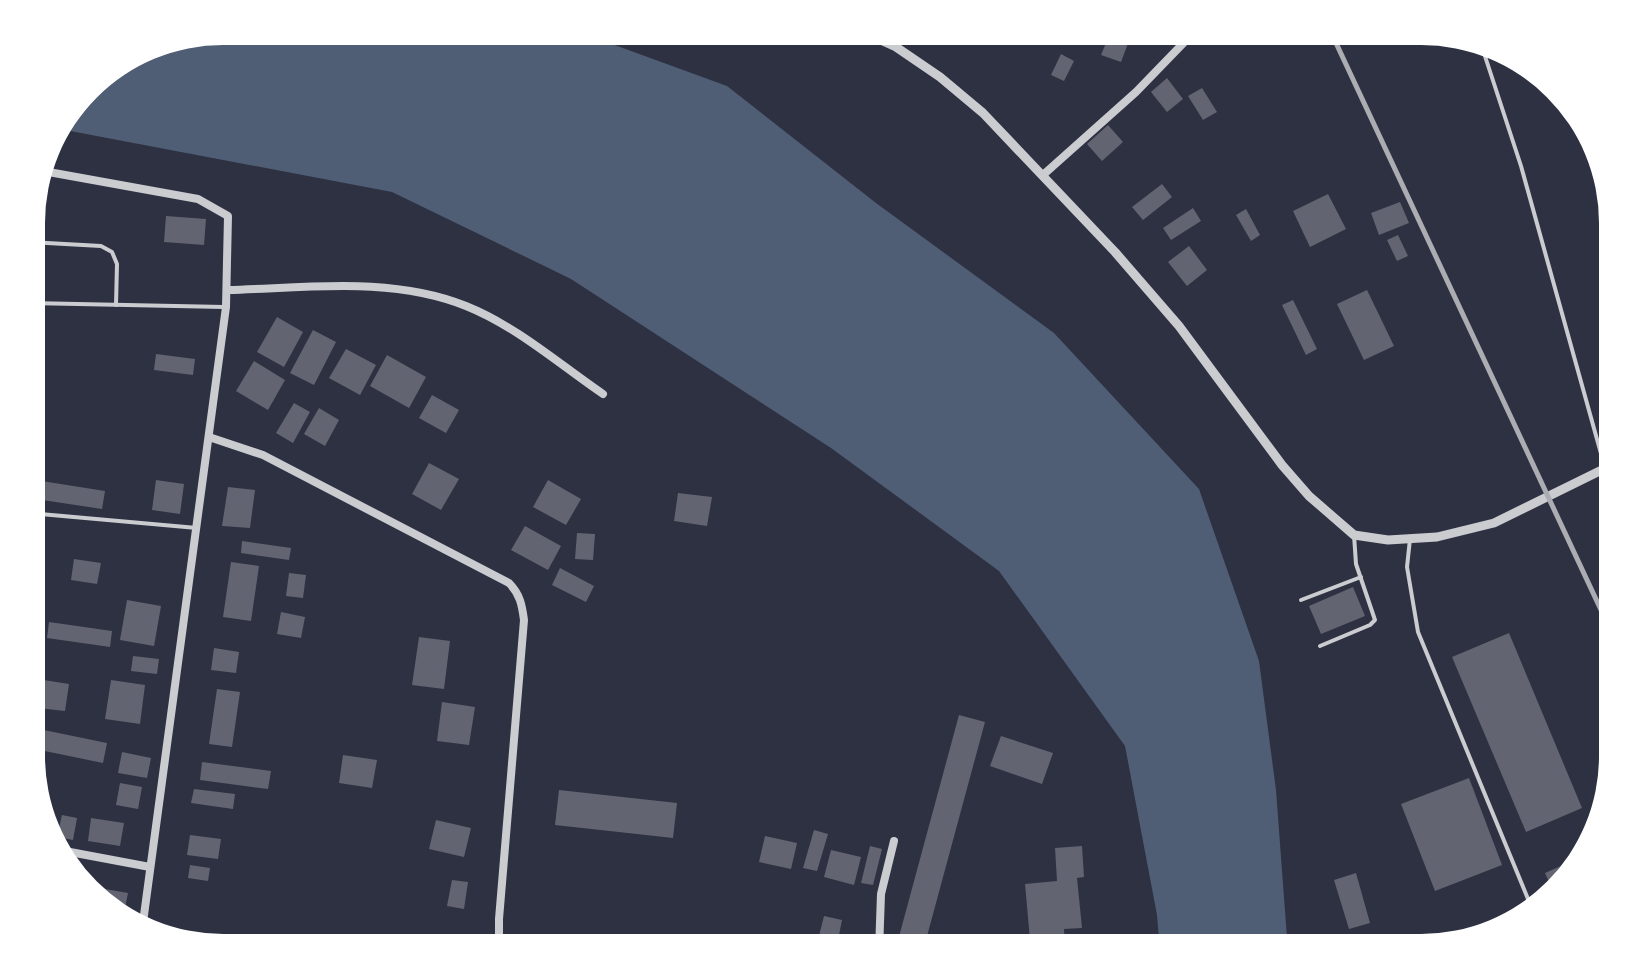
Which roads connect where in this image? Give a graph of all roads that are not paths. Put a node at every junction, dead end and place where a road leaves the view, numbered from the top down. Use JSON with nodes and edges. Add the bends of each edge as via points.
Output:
{"nodes":[{"id":1,"x":892,"y":45,"type":"edge"},
{"id":2,"x":1182,"y":45,"type":"edge"},
{"id":3,"x":1485,"y":58,"type":"edge"},
{"id":4,"x":52,"y":173,"type":"edge"},
{"id":5,"x":1043,"y":176,"type":"junction"},
{"id":6,"x":45,"y":243,"type":"edge"},
{"id":7,"x":228,"y":290,"type":"junction"},
{"id":8,"x":45,"y":303,"type":"edge"},
{"id":9,"x":116,"y":305,"type":"junction"},
{"id":10,"x":226,"y":308,"type":"junction"},
{"id":11,"x":603,"y":394,"type":"dead end"},
{"id":12,"x":209,"y":437,"type":"junction"},
{"id":13,"x":1599,"y":447,"type":"edge"},
{"id":14,"x":1599,"y":471,"type":"edge"},
{"id":15,"x":45,"y":514,"type":"edge"},
{"id":16,"x":196,"y":528,"type":"junction"},
{"id":17,"x":1354,"y":534,"type":"junction"},
{"id":18,"x":1410,"y":539,"type":"junction"},
{"id":19,"x":1360,"y":577,"type":"junction"},
{"id":20,"x":1300,"y":600,"type":"dead end"},
{"id":21,"x":1320,"y":646,"type":"dead end"},
{"id":22,"x":894,"y":841,"type":"dead end"},
{"id":23,"x":74,"y":853,"type":"edge"},
{"id":24,"x":150,"y":867,"type":"junction"},
{"id":25,"x":1528,"y":898,"type":"edge"},
{"id":26,"x":144,"y":915,"type":"edge"},
{"id":27,"x":499,"y":934,"type":"edge"},
{"id":28,"x":880,"y":934,"type":"edge"}],
"edges":[{"from":1,"to":5,"type":"street","via":[[940,76]]},
{"from":2,"to":5,"type":"street"},
{"from":3,"to":13,"type":"lane"},
{"from":4,"to":7,"type":"street","via":[[198,199],[228,216]]},
{"from":5,"to":17,"type":"street","via":[[1179,326],[1282,465]]},
{"from":6,"to":9,"type":"lane","via":[[112,252]]},
{"from":7,"to":10,"type":"street"},
{"from":7,"to":11,"type":"street","via":[[385,286],[439,296],[498,322]]},
{"from":8,"to":9,"type":"lane"},
{"from":9,"to":10,"type":"lane"},
{"from":10,"to":12,"type":"street"},
{"from":12,"to":16,"type":"street"},
{"from":12,"to":27,"type":"street","via":[[264,454],[516,589],[524,620]]},
{"from":14,"to":18,"type":"street","via":[[1494,523]]},
{"from":15,"to":16,"type":"lane"},
{"from":16,"to":24,"type":"street"},
{"from":17,"to":18,"type":"street"},
{"from":17,"to":19,"type":"lane"},
{"from":18,"to":25,"type":"lane","via":[[1407,567],[1418,632]]},
{"from":19,"to":20,"type":"lane"},
{"from":19,"to":21,"type":"lane","via":[[1375,620]]},
{"from":22,"to":28,"type":"street"},
{"from":23,"to":24,"type":"street"},
{"from":24,"to":26,"type":"street"}]}
